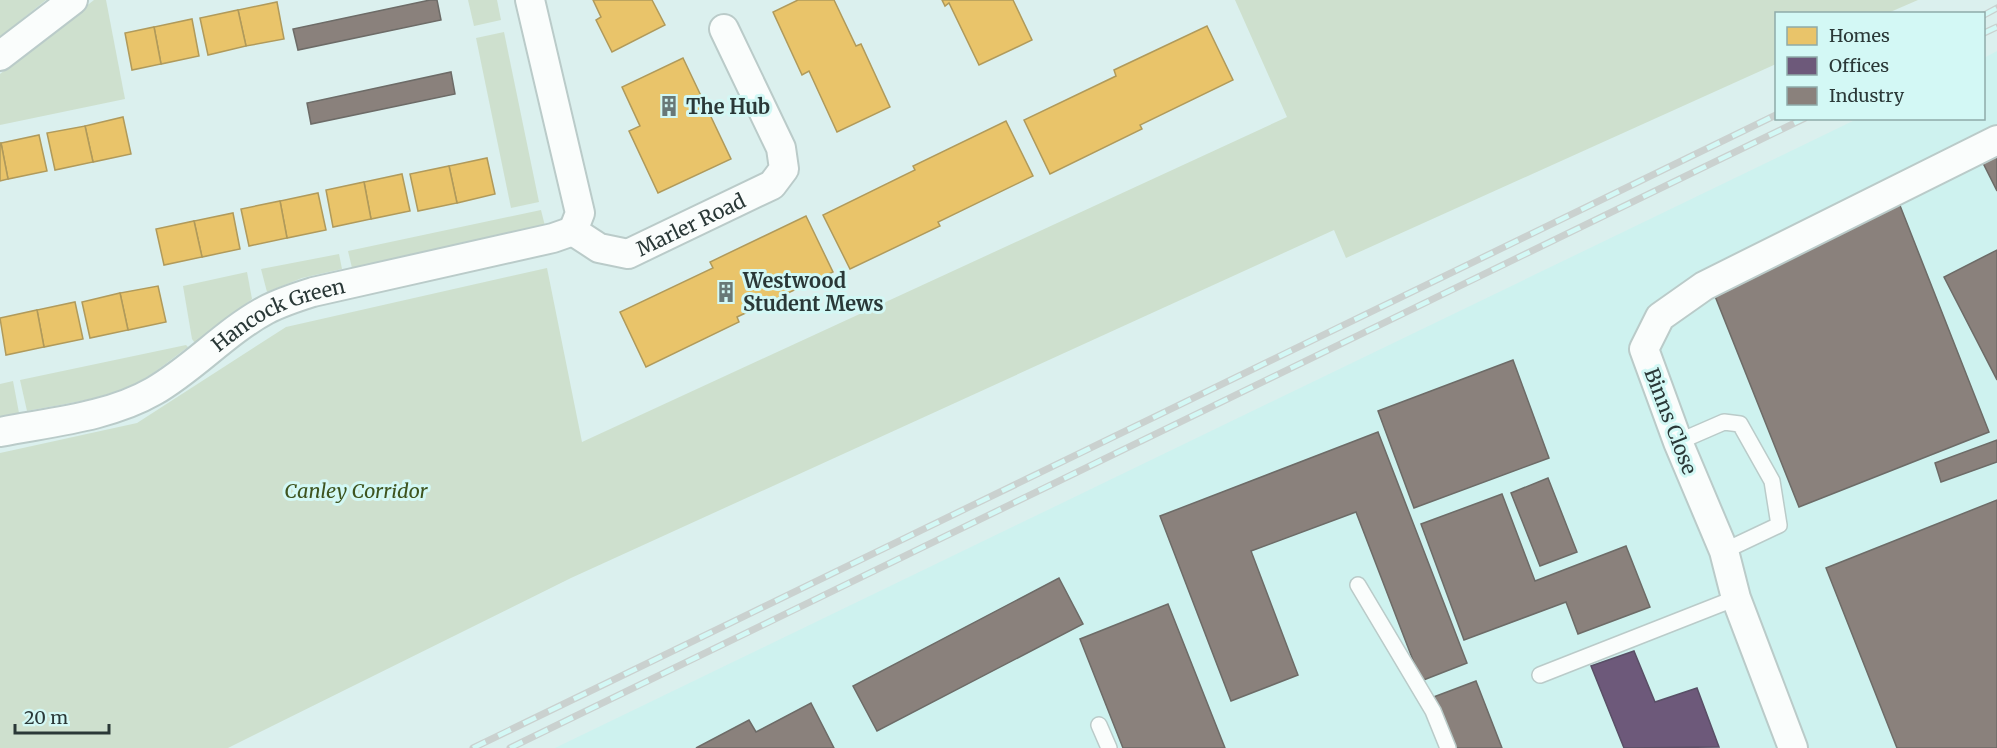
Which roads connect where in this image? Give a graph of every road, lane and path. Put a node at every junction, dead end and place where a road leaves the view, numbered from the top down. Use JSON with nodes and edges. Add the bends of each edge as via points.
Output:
{"nodes":[{"id":1,"x":73,"y":0,"type":"edge"},
{"id":2,"x":530,"y":0,"type":"edge"},
{"id":3,"x":724,"y":29,"type":"dead end"},
{"id":4,"x":0,"y":56,"type":"edge"},
{"id":5,"x":1997,"y":140,"type":"edge"},
{"id":6,"x":573,"y":231,"type":"junction"},
{"id":7,"x":0,"y":432,"type":"edge"},
{"id":8,"x":1678,"y":442,"type":"junction"},
{"id":9,"x":1724,"y":551,"type":"junction"},
{"id":10,"x":1358,"y":585,"type":"dead end"},
{"id":11,"x":1736,"y":598,"type":"junction"},
{"id":12,"x":1540,"y":675,"type":"dead end"},
{"id":13,"x":1099,"y":725,"type":"dead end"},
{"id":14,"x":1109,"y":748,"type":"edge"},
{"id":15,"x":1448,"y":748,"type":"edge"},
{"id":16,"x":1792,"y":748,"type":"edge"}],
"edges":[{"from":1,"to":4,"type":"street"},
{"from":2,"to":6,"type":"street","via":[[580,213]]},
{"from":3,"to":6,"type":"street","name":"Marler Road","via":[[781,148],[784,168],[772,185],[628,254],[599,248]]},
{"from":5,"to":8,"type":"street","name":"Binns Close","via":[[1704,286],[1660,317],[1644,349]]},
{"from":6,"to":7,"type":"street","name":"Hancock Green","via":[[296,297],[265,310],[156,390],[135,401]]},
{"from":8,"to":9,"type":"street","name":"Binns Close"},
{"from":8,"to":9,"type":"lane","via":[[1724,422],[1740,424],[1772,481],[1779,525]]},
{"from":9,"to":11,"type":"street","name":"Binns Close"},
{"from":10,"to":15,"type":"lane","via":[[1433,711]]},
{"from":11,"to":12,"type":"lane"},
{"from":11,"to":16,"type":"street","name":"Binns Close"},
{"from":13,"to":14,"type":"lane"}]}
